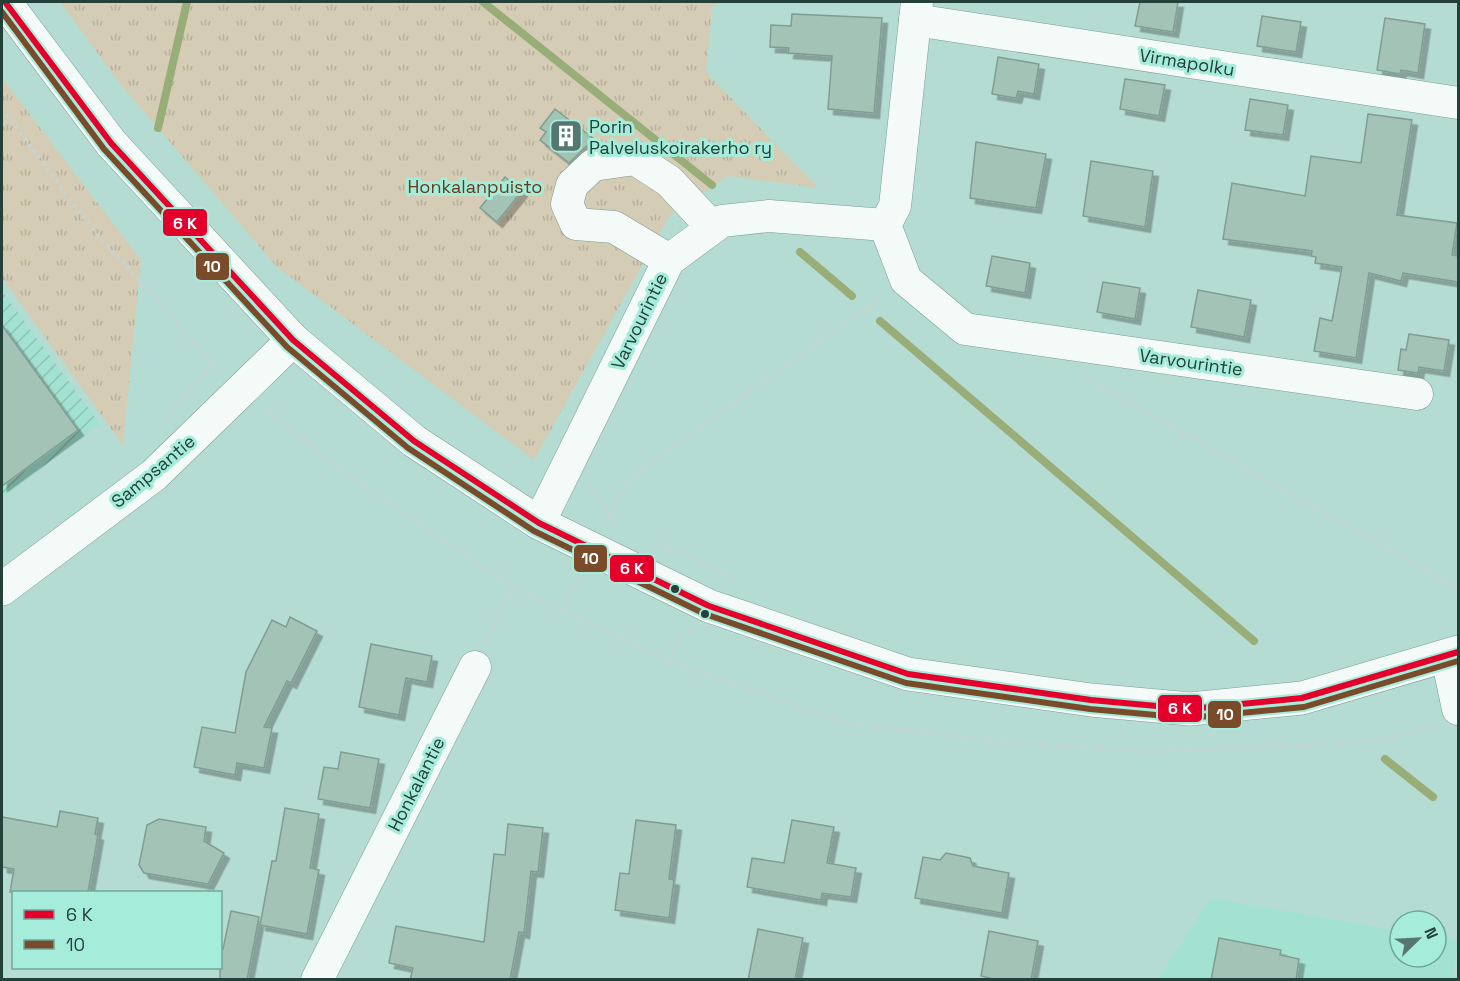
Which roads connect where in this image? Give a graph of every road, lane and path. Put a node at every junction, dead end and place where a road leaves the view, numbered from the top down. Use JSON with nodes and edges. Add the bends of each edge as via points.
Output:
{"nodes":[{"id":1,"x":5,"y":2,"type":"edge"},
{"id":2,"x":916,"y":11,"type":"edge"},
{"id":3,"x":1458,"y":103,"type":"edge"},
{"id":4,"x":885,"y":225,"type":"junction"},
{"id":5,"x":712,"y":227,"type":"junction"},
{"id":6,"x":669,"y":260,"type":"junction"},
{"id":7,"x":906,"y":280,"type":"junction"},
{"id":8,"x":293,"y":340,"type":"junction"},
{"id":9,"x":213,"y":364,"type":"dead end"},
{"id":10,"x":1074,"y":372,"type":"dead end"},
{"id":11,"x":1417,"y":394,"type":"dead end"},
{"id":12,"x":161,"y":424,"type":"dead end"},
{"id":13,"x":571,"y":458,"type":"junction"},
{"id":14,"x":609,"y":516,"type":"junction"},
{"id":15,"x":539,"y":523,"type":"junction"},
{"id":16,"x":623,"y":532,"type":"dead end"},
{"id":17,"x":644,"y":539,"type":"dead end"},
{"id":18,"x":596,"y":551,"type":"junction"},
{"id":19,"x":735,"y":579,"type":"dead end"},
{"id":20,"x":512,"y":586,"type":"dead end"},
{"id":21,"x":1458,"y":588,"type":"edge"},
{"id":22,"x":2,"y":589,"type":"edge"},
{"id":23,"x":560,"y":611,"type":"dead end"},
{"id":24,"x":698,"y":633,"type":"dead end"},
{"id":25,"x":1453,"y":655,"type":"edge"},
{"id":26,"x":669,"y":661,"type":"dead end"},
{"id":27,"x":475,"y":667,"type":"joint"},
{"id":28,"x":1458,"y":709,"type":"edge"},
{"id":29,"x":317,"y":980,"type":"edge"}],
"edges":[{"from":1,"to":8,"type":"main road","via":[[111,143]]},
{"from":2,"to":3,"type":"street","name":"Virmapolku"},
{"from":2,"to":4,"type":"street","via":[[896,206]]},
{"from":4,"to":5,"type":"street","name":"Varvourintie","via":[[769,216],[722,221]]},
{"from":4,"to":7,"type":"street"},
{"from":5,"to":6,"type":"street","name":"Varvourintie"},
{"from":5,"to":6,"type":"street","via":[[669,181],[635,159],[593,165],[572,186],[567,204],[576,224],[614,227]]},
{"from":6,"to":13,"type":"street","name":"Varvourintie"},
{"from":7,"to":11,"type":"street","name":"Varvourintie","via":[[965,329]]},
{"from":7,"to":14,"type":"path","via":[[630,479]]},
{"from":8,"to":15,"type":"main road","via":[[414,441]]},
{"from":8,"to":22,"type":"main road","name":"Sampsantie","via":[[154,475]]},
{"from":9,"to":12,"type":"path"},
{"from":10,"to":21,"type":"path"},
{"from":13,"to":14,"type":"path"},
{"from":13,"to":15,"type":"street","name":"Varvourintie"},
{"from":14,"to":16,"type":"path"},
{"from":14,"to":18,"type":"path"},
{"from":15,"to":18,"type":"main road"},
{"from":17,"to":19,"type":"path"},
{"from":18,"to":23,"type":"path"},
{"from":18,"to":25,"type":"main road","via":[[709,606],[908,674],[1090,700],[1190,709],[1302,698]]},
{"from":20,"to":27,"type":"path"},
{"from":24,"to":26,"type":"path","via":[[683,631]]},
{"from":25,"to":28,"type":"street"},
{"from":27,"to":29,"type":"street","name":"Honkalantie"}]}
